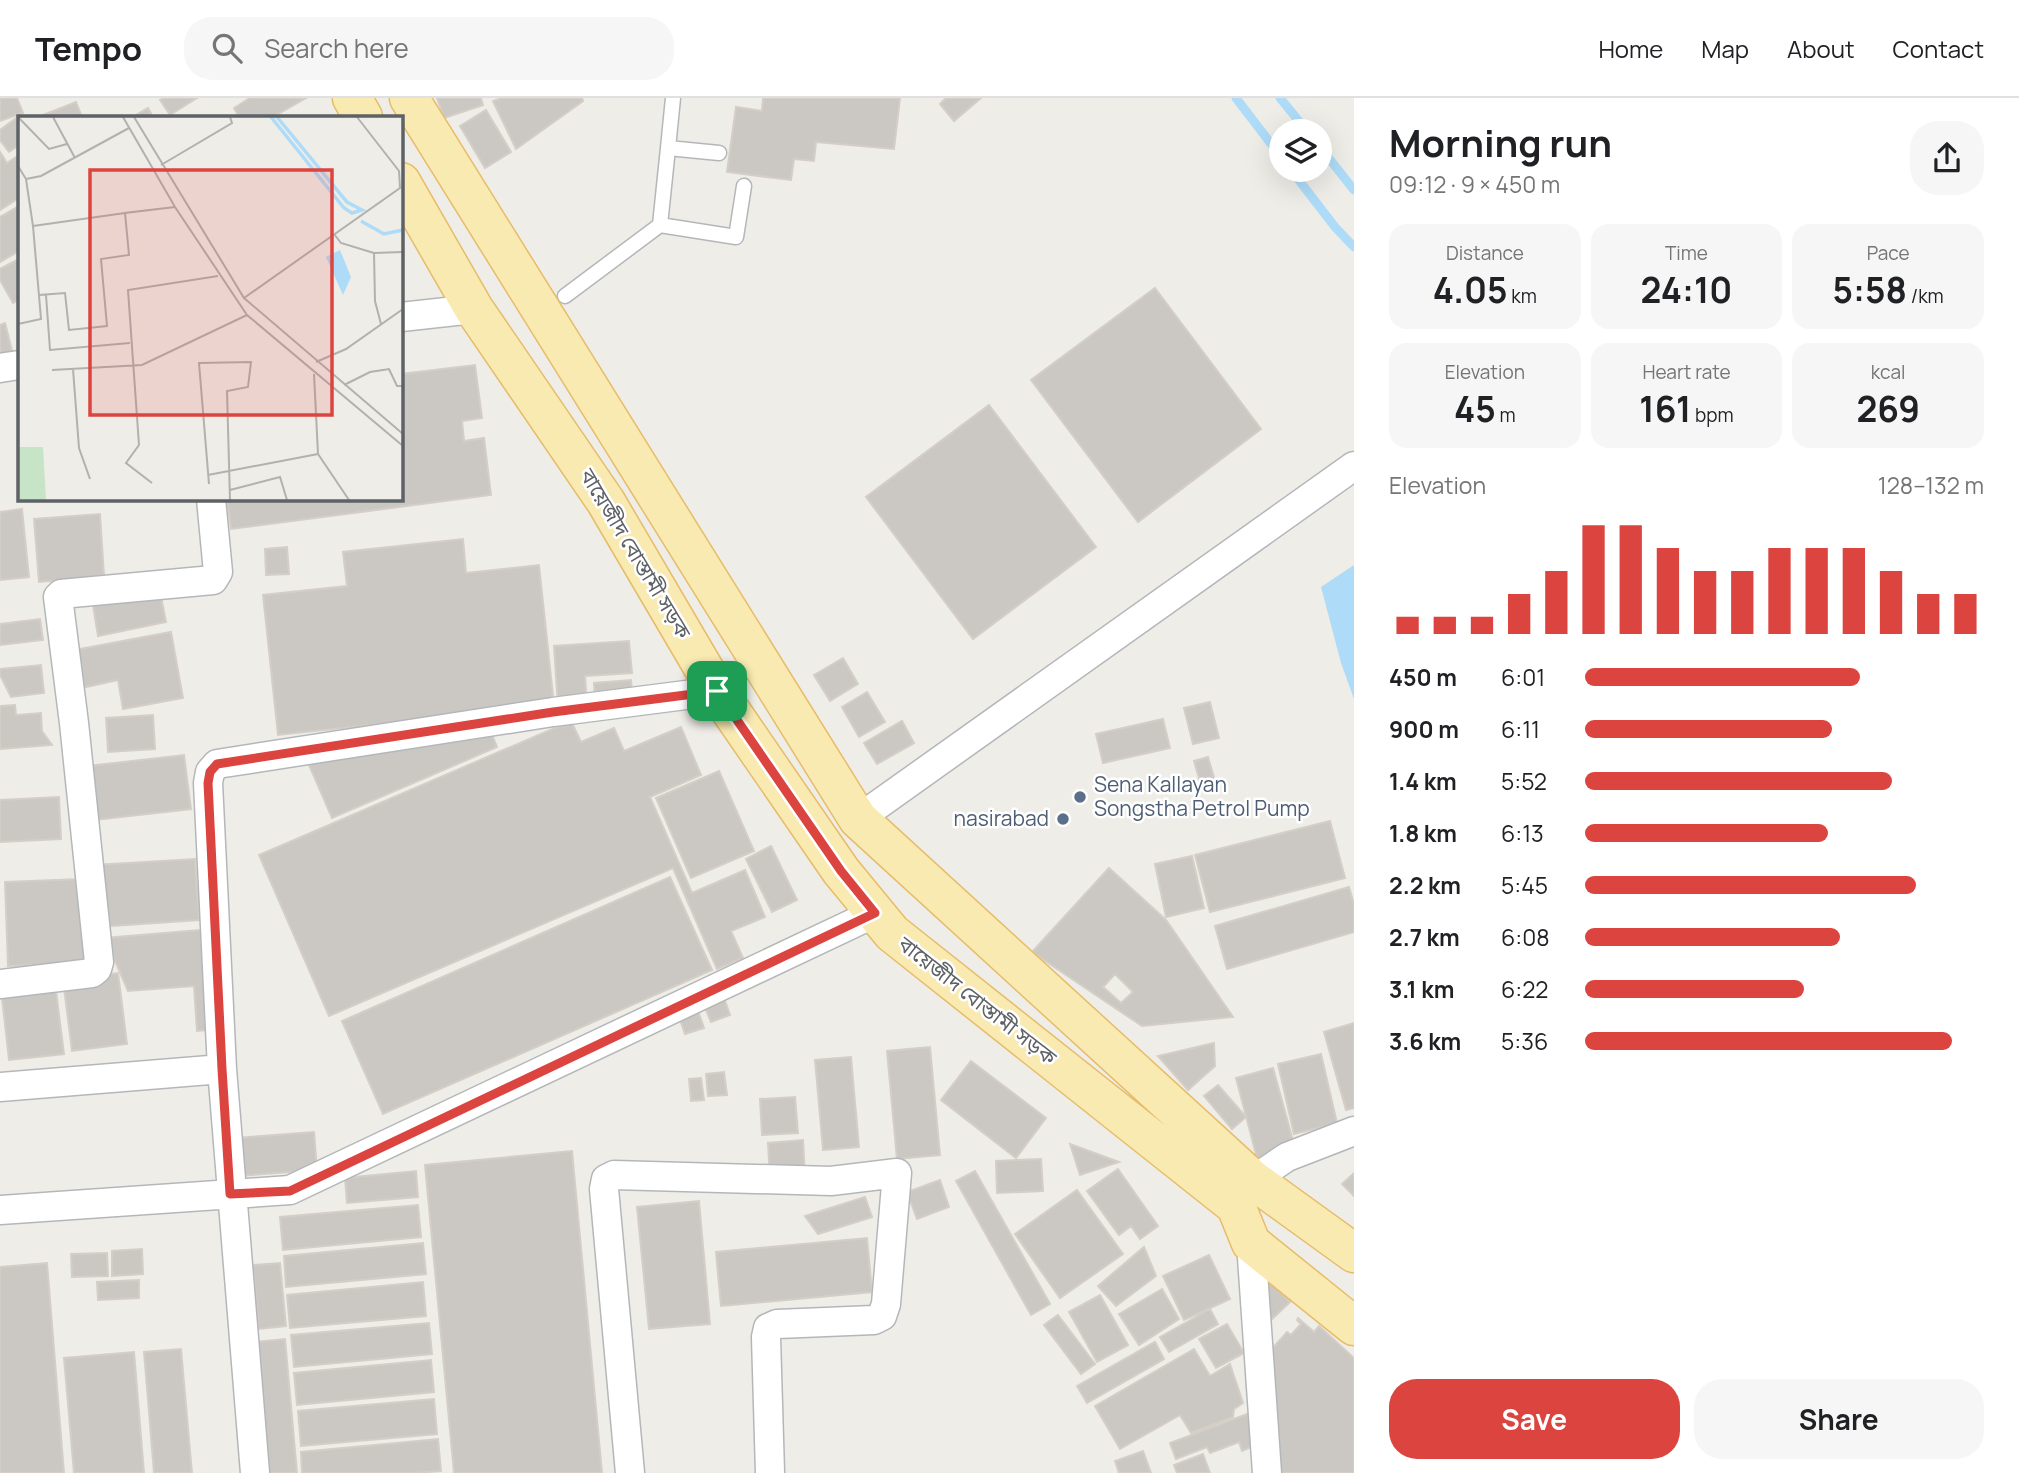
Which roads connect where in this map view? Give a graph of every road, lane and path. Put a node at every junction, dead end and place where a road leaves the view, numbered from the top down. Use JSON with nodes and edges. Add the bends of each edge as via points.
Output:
{"nodes":[{"id":1,"x":352,"y":98,"type":"edge"},
{"id":2,"x":409,"y":98,"type":"edge"},
{"id":3,"x":673,"y":98,"type":"edge"},
{"id":4,"x":362,"y":116,"type":"edge"},
{"id":5,"x":668,"y":148,"type":"junction"},
{"id":6,"x":719,"y":153,"type":"dead end"},
{"id":7,"x":402,"y":184,"type":"edge"},
{"id":8,"x":744,"y":186,"type":"dead end"},
{"id":9,"x":660,"y":225,"type":"junction"},
{"id":10,"x":565,"y":296,"type":"dead end"},
{"id":11,"x":474,"y":309,"type":"junction"},
{"id":12,"x":402,"y":317,"type":"edge"},
{"id":13,"x":18,"y":365,"type":"edge"},
{"id":14,"x":0,"y":368,"type":"edge"},
{"id":15,"x":1354,"y":466,"type":"edge"},
{"id":16,"x":211,"y":500,"type":"edge"},
{"id":17,"x":717,"y":691,"type":"junction"},
{"id":18,"x":858,"y":819,"type":"junction"},
{"id":19,"x":875,"y":913,"type":"junction"},
{"id":20,"x":0,"y":984,"type":"edge"},
{"id":21,"x":222,"y":1069,"type":"junction"},
{"id":22,"x":0,"y":1087,"type":"edge"},
{"id":23,"x":1354,"y":1131,"type":"edge"},
{"id":24,"x":1245,"y":1193,"type":"junction"},
{"id":25,"x":230,"y":1194,"type":"junction"},
{"id":26,"x":0,"y":1210,"type":"edge"},
{"id":27,"x":1293,"y":1210,"type":"junction"},
{"id":28,"x":1251,"y":1243,"type":"junction"},
{"id":29,"x":1354,"y":1254,"type":"edge"},
{"id":30,"x":1354,"y":1269,"type":"edge"},
{"id":31,"x":1354,"y":1296,"type":"edge"},
{"id":32,"x":1354,"y":1326,"type":"edge"},
{"id":33,"x":255,"y":1473,"type":"edge"},
{"id":34,"x":630,"y":1473,"type":"edge"},
{"id":35,"x":770,"y":1473,"type":"edge"},
{"id":36,"x":1267,"y":1473,"type":"edge"}],
"edges":[{"from":1,"to":4,"type":"main road"},
{"from":2,"to":18,"type":"main road","name":"বায়েজীদ বোস্তামী সড়ক"},
{"from":3,"to":5,"type":"lane"},
{"from":5,"to":6,"type":"lane"},
{"from":5,"to":9,"type":"lane"},
{"from":7,"to":11,"type":"main road","name":"বায়েজীদ বোস্তামী সড়ক"},
{"from":8,"to":9,"type":"lane","via":[[736,237]]},
{"from":9,"to":10,"type":"lane"},
{"from":11,"to":12,"type":"street"},
{"from":11,"to":17,"type":"main road","name":"বায়েজীদ বোস্তামী সড়ক","via":[[606,502]]},
{"from":13,"to":14,"type":"street"},
{"from":15,"to":18,"type":"street"},
{"from":16,"to":20,"type":"street","via":[[218,572],[213,580],[58,597],[99,962],[92,973]]},
{"from":17,"to":19,"type":"main road","name":"বায়েজীদ বোস্তামী সড়ক"},
{"from":17,"to":21,"type":"street","via":[[217,764],[208,783]]},
{"from":18,"to":24,"type":"main road","name":"বায়েজীদ বোস্তামী সড়ক"},
{"from":19,"to":24,"type":"main road","name":"বায়েজীদ বোস্তামী সড়ক","via":[[892,933]]},
{"from":19,"to":25,"type":"street","via":[[290,1191]]},
{"from":21,"to":22,"type":"street"},
{"from":21,"to":25,"type":"street"},
{"from":23,"to":24,"type":"street","via":[[1287,1157]]},
{"from":24,"to":27,"type":"main road","name":"বায়েজীদ বোস্তামী সড়ক"},
{"from":24,"to":28,"type":"main road","name":"বায়েজীদ বোস্তামী সড়ক"},
{"from":24,"to":31,"type":"main road"},
{"from":25,"to":26,"type":"street"},
{"from":25,"to":33,"type":"street"},
{"from":27,"to":29,"type":"main road","name":"বায়েজীদ বোস্তামী সড়ক"},
{"from":27,"to":30,"type":"main road","via":[[1316,1240]]},
{"from":28,"to":32,"type":"main road","name":"বায়েজীদ বোস্তামী সড়ক"},
{"from":28,"to":36,"type":"street"},
{"from":34,"to":35,"type":"street","via":[[606,1179],[614,1175],[831,1181],[897,1173],[882,1316],[768,1328]]}]}
